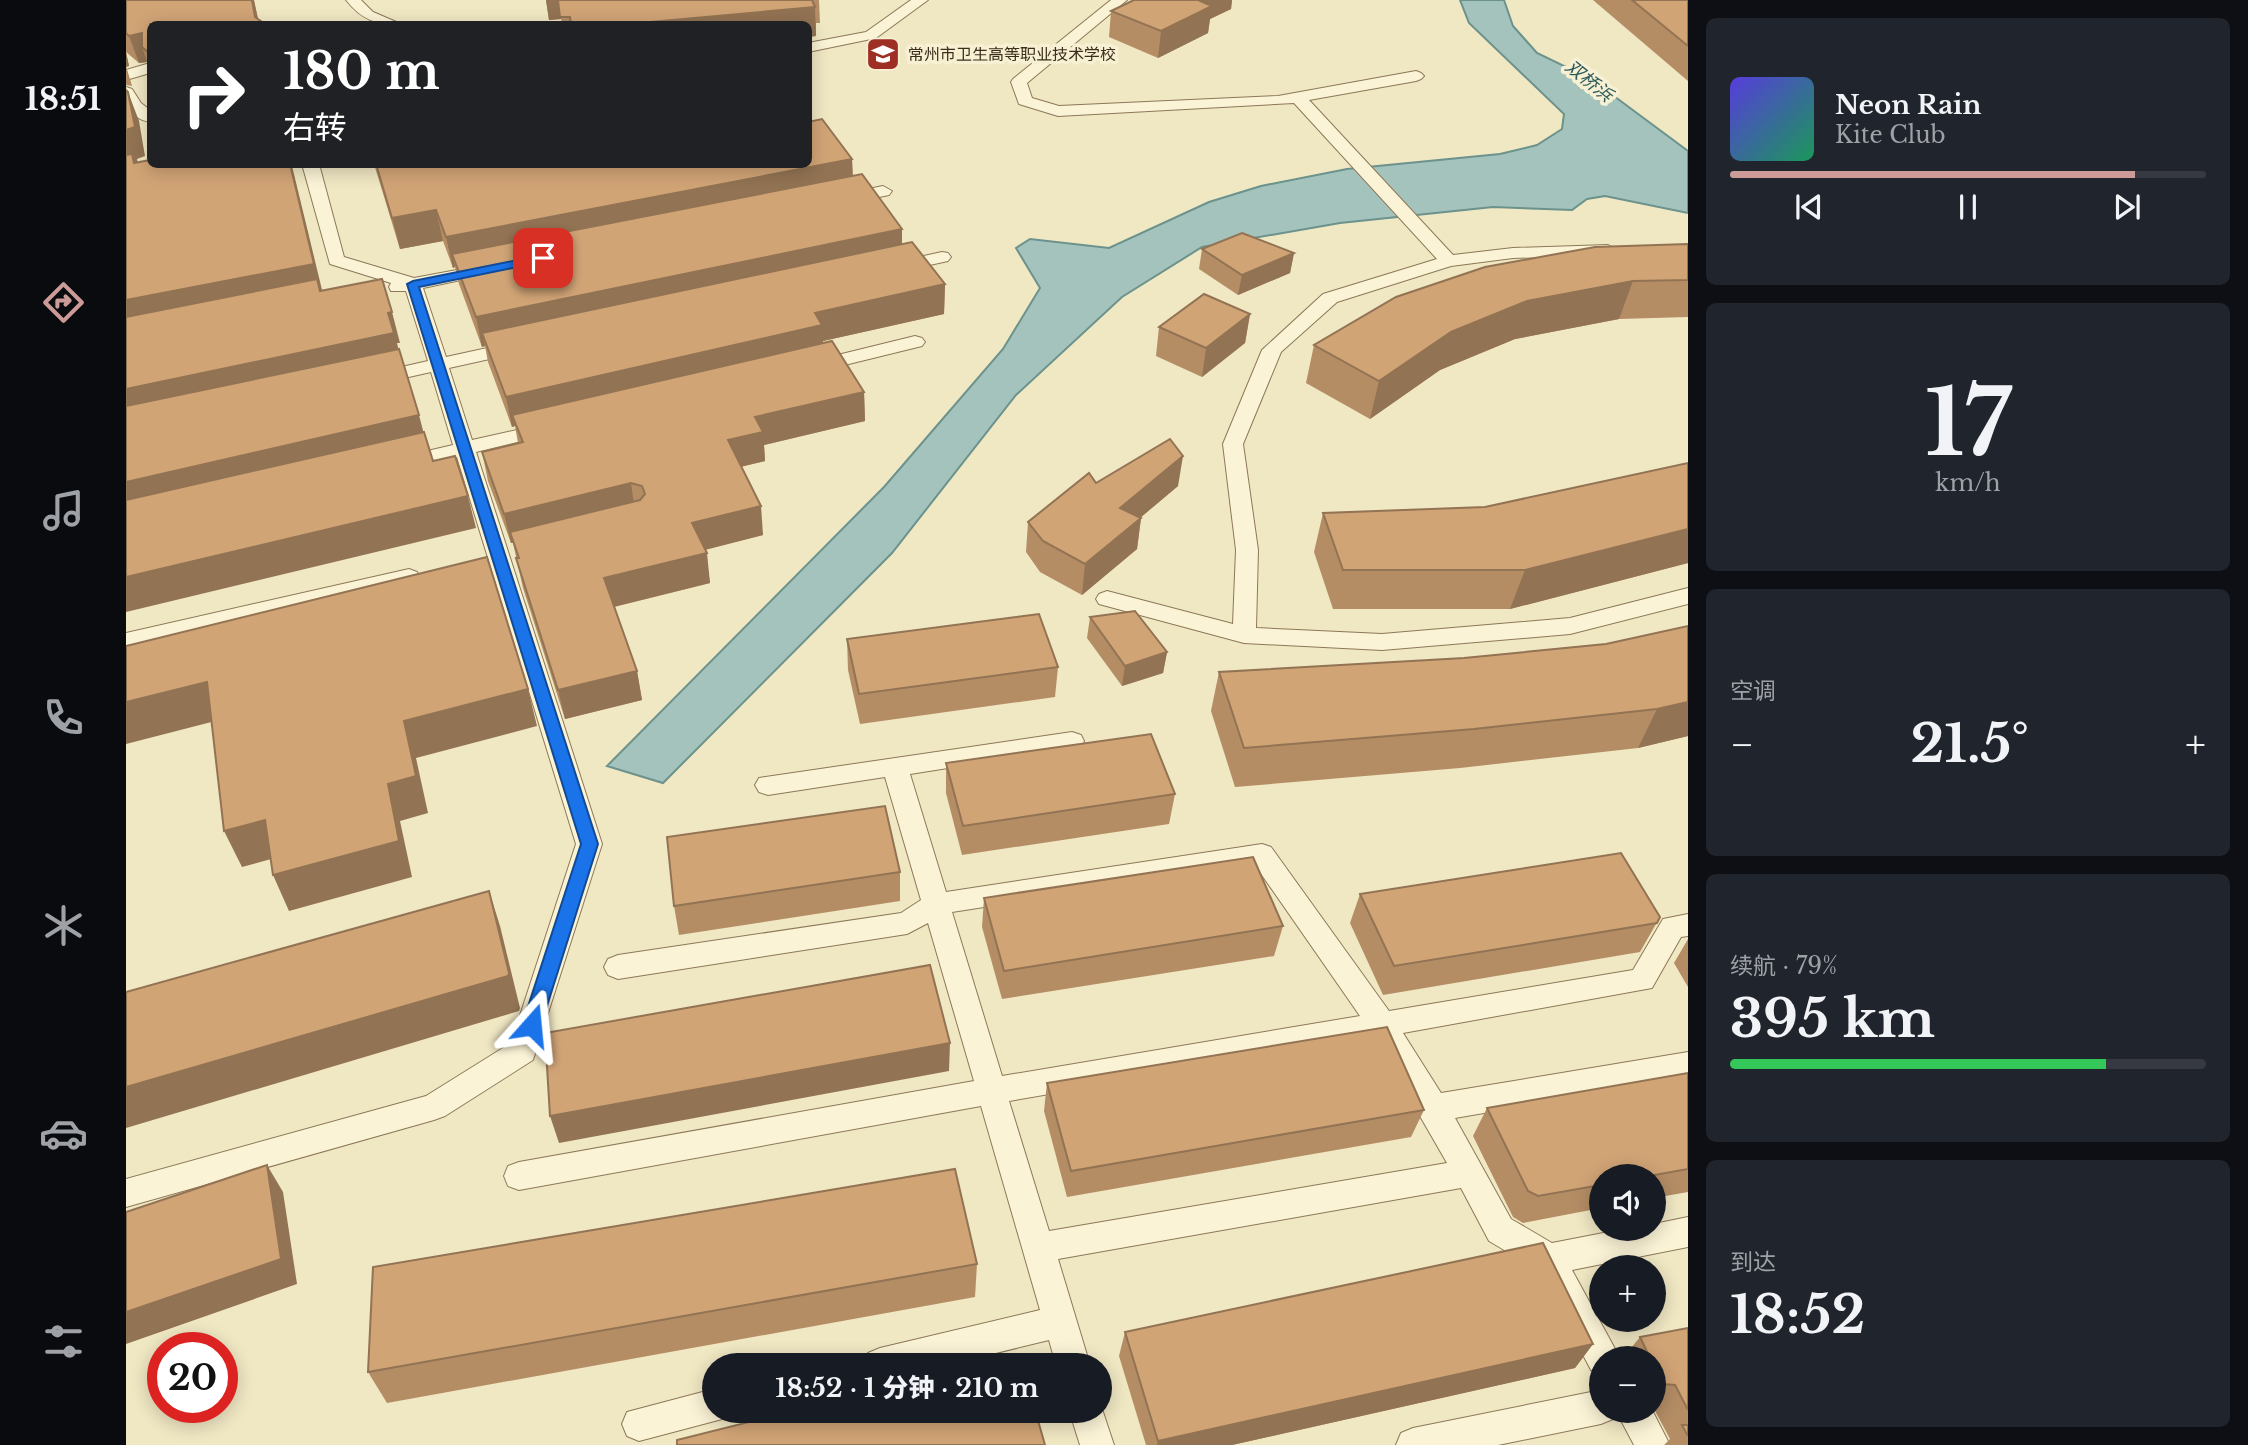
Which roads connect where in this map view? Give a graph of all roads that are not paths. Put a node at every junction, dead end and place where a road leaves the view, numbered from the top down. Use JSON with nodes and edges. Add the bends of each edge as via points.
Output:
{"nodes":[{"id":1,"x":353,"y":0,"type":"edge"},
{"id":2,"x":920,"y":0,"type":"edge"},
{"id":3,"x":1120,"y":0,"type":"edge"},
{"id":4,"x":385,"y":21,"type":"edge"},
{"id":5,"x":812,"y":47,"type":"edge"},
{"id":6,"x":147,"y":69,"type":"edge"},
{"id":7,"x":126,"y":75,"type":"edge"},
{"id":8,"x":1416,"y":76,"type":"dead end"},
{"id":9,"x":126,"y":92,"type":"edge"},
{"id":10,"x":1298,"y":98,"type":"junction"},
{"id":11,"x":147,"y":114,"type":"edge"},
{"id":12,"x":147,"y":116,"type":"edge"},
{"id":13,"x":126,"y":120,"type":"edge"},
{"id":14,"x":311,"y":168,"type":"edge"},
{"id":15,"x":883,"y":191,"type":"dead end"},
{"id":16,"x":829,"y":202,"type":"edge"},
{"id":17,"x":1623,"y":249,"type":"edge"},
{"id":18,"x":942,"y":257,"type":"dead end"},
{"id":19,"x":1449,"y":261,"type":"junction"},
{"id":20,"x":507,"y":266,"type":"edge"},
{"id":21,"x":874,"y":272,"type":"edge"},
{"id":22,"x":413,"y":284,"type":"junction"},
{"id":23,"x":372,"y":293,"type":"edge"},
{"id":24,"x":915,"y":342,"type":"dead end"},
{"id":25,"x":534,"y":344,"type":"edge"},
{"id":26,"x":439,"y":365,"type":"junction"},
{"id":27,"x":792,"y":372,"type":"edge"},
{"id":28,"x":357,"y":382,"type":"edge"},
{"id":29,"x":561,"y":426,"type":"edge"},
{"id":30,"x":466,"y":449,"type":"junction"},
{"id":31,"x":384,"y":467,"type":"edge"},
{"id":32,"x":524,"y":550,"type":"edge"},
{"id":33,"x":499,"y":556,"type":"junction"},
{"id":34,"x":473,"y":562,"type":"edge"},
{"id":35,"x":433,"y":572,"type":"edge"},
{"id":36,"x":1688,"y":596,"type":"edge"},
{"id":37,"x":1107,"y":598,"type":"dead end"},
{"id":38,"x":1244,"y":635,"type":"junction"},
{"id":39,"x":126,"y":641,"type":"edge"},
{"id":40,"x":1072,"y":741,"type":"dead end"},
{"id":41,"x":895,"y":767,"type":"junction"},
{"id":42,"x":768,"y":785,"type":"dead end"},
{"id":43,"x":936,"y":904,"type":"junction"},
{"id":44,"x":1688,"y":925,"type":"edge"},
{"id":45,"x":618,"y":967,"type":"dead end"},
{"id":46,"x":1382,"y":1024,"type":"junction"},
{"id":47,"x":1688,"y":1065,"type":"edge"},
{"id":48,"x":992,"y":1091,"type":"junction"},
{"id":49,"x":1434,"y":1108,"type":"junction"},
{"id":50,"x":1469,"y":1173,"type":"junction"},
{"id":51,"x":519,"y":1176,"type":"dead end"},
{"id":52,"x":126,"y":1192,"type":"edge"},
{"id":53,"x":1688,"y":1232,"type":"edge"},
{"id":54,"x":1037,"y":1248,"type":"junction"},
{"id":55,"x":1549,"y":1259,"type":"junction"},
{"id":56,"x":1060,"y":1321,"type":"junction"},
{"id":57,"x":1596,"y":1346,"type":"edge"},
{"id":58,"x":929,"y":1353,"type":"edge"},
{"id":59,"x":1069,"y":1353,"type":"edge"},
{"id":60,"x":702,"y":1409,"type":"edge"},
{"id":61,"x":1589,"y":1409,"type":"edge"},
{"id":62,"x":1090,"y":1423,"type":"edge"},
{"id":63,"x":1640,"y":1423,"type":"edge"},
{"id":64,"x":639,"y":1424,"type":"dead end"},
{"id":65,"x":1097,"y":1445,"type":"edge"},
{"id":66,"x":1413,"y":1445,"type":"edge"},
{"id":67,"x":1653,"y":1445,"type":"edge"}],
"edges":[{"from":1,"to":4,"type":"lane","via":[[368,15]]},
{"from":2,"to":5,"type":"lane","via":[[871,35]]},
{"from":3,"to":10,"type":"lane","via":[[1019,82],[1025,101],[1058,111]]},
{"from":6,"to":7,"type":"lane"},
{"from":8,"to":10,"type":"lane"},
{"from":9,"to":11,"type":"lane"},
{"from":10,"to":19,"type":"lane"},
{"from":12,"to":13,"type":"lane"},
{"from":14,"to":22,"type":"lane","via":[[336,260]]},
{"from":15,"to":16,"type":"lane"},
{"from":17,"to":19,"type":"lane","via":[[1513,253]]},
{"from":18,"to":21,"type":"lane"},
{"from":19,"to":38,"type":"lane","via":[[1330,298],[1272,350],[1233,444],[1247,550]]},
{"from":20,"to":22,"type":"lane"},
{"from":22,"to":23,"type":"lane"},
{"from":22,"to":26,"type":"lane"},
{"from":24,"to":27,"type":"lane"},
{"from":25,"to":26,"type":"lane"},
{"from":26,"to":28,"type":"lane"},
{"from":26,"to":30,"type":"lane"},
{"from":29,"to":30,"type":"lane"},
{"from":30,"to":31,"type":"lane"},
{"from":30,"to":33,"type":"lane"},
{"from":32,"to":33,"type":"lane"},
{"from":33,"to":34,"type":"lane"},
{"from":33,"to":52,"type":"lane","via":[[589,844],[523,1051],[434,1107]]},
{"from":35,"to":39,"type":"lane"},
{"from":36,"to":38,"type":"lane","via":[[1556,627],[1382,642]]},
{"from":37,"to":38,"type":"lane"},
{"from":40,"to":41,"type":"lane"},
{"from":41,"to":42,"type":"lane"},
{"from":41,"to":43,"type":"lane"},
{"from":43,"to":45,"type":"lane","via":[[907,923]]},
{"from":43,"to":46,"type":"lane","via":[[1262,854]]},
{"from":43,"to":48,"type":"lane"},
{"from":44,"to":46,"type":"lane","via":[[1674,927],[1642,980]]},
{"from":46,"to":48,"type":"lane"},
{"from":46,"to":49,"type":"lane"},
{"from":47,"to":49,"type":"lane"},
{"from":48,"to":51,"type":"lane"},
{"from":48,"to":54,"type":"lane"},
{"from":49,"to":50,"type":"lane"},
{"from":50,"to":54,"type":"lane"},
{"from":50,"to":55,"type":"lane","via":[[1500,1230]]},
{"from":53,"to":55,"type":"lane"},
{"from":54,"to":56,"type":"lane"},
{"from":55,"to":57,"type":"lane"},
{"from":56,"to":58,"type":"lane"},
{"from":56,"to":59,"type":"lane"},
{"from":60,"to":64,"type":"lane"},
{"from":61,"to":66,"type":"lane"},
{"from":62,"to":65,"type":"lane"},
{"from":63,"to":67,"type":"lane"}]}
